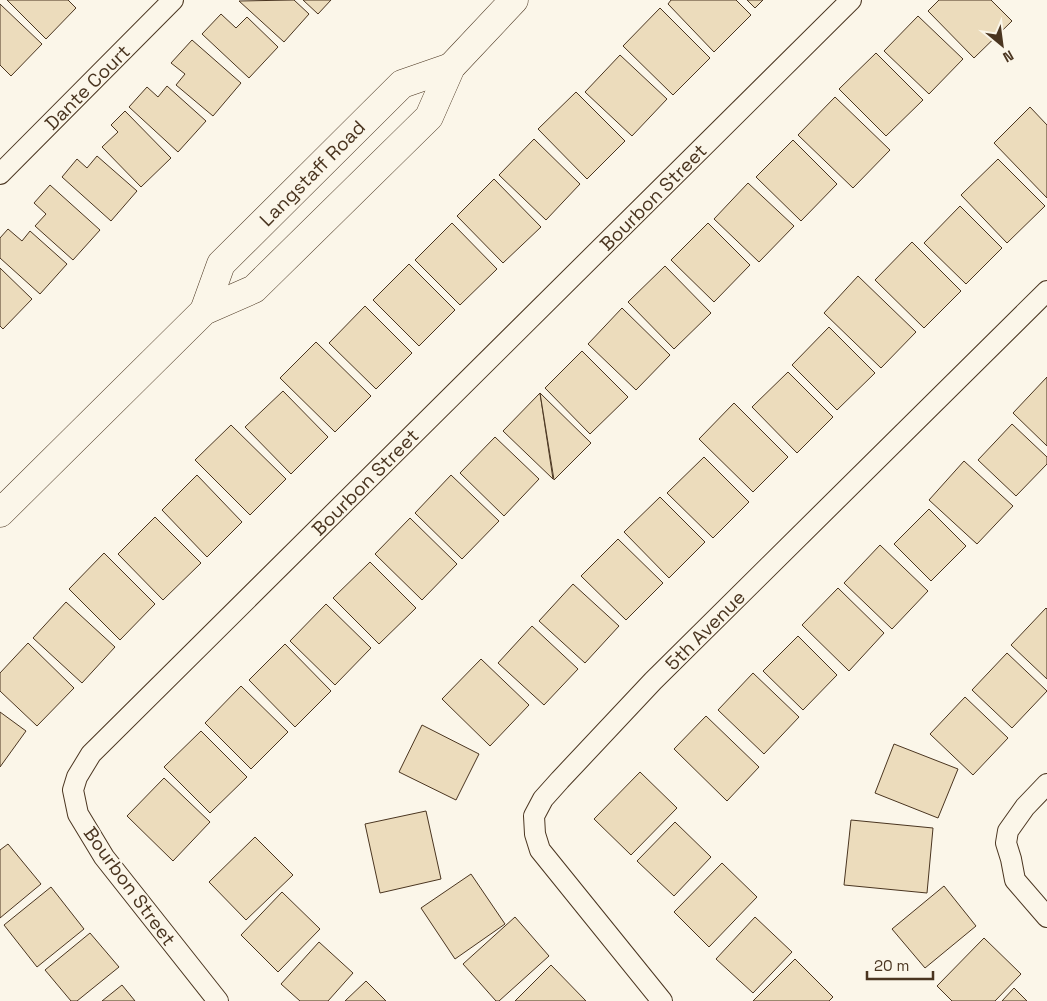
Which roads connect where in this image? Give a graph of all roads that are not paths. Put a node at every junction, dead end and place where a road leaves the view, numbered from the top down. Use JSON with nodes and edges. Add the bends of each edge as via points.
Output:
{"nodes":[{"id":1,"x":173,"y":0,"type":"edge"},
{"id":2,"x":514,"y":0,"type":"edge"},
{"id":3,"x":851,"y":0,"type":"edge"},
{"id":4,"x":451,"y":67,"type":"junction"},
{"id":5,"x":0,"y":174,"type":"edge"},
{"id":6,"x":1047,"y":291,"type":"edge"},
{"id":7,"x":204,"y":311,"type":"junction"},
{"id":8,"x":0,"y":513,"type":"edge"},
{"id":9,"x":1047,"y":784,"type":"edge"},
{"id":10,"x":1047,"y":917,"type":"edge"},
{"id":11,"x":218,"y":1001,"type":"edge"},
{"id":12,"x":662,"y":1001,"type":"edge"}],
"edges":[{"from":1,"to":5,"type":"street","name":"Dante Court"},
{"from":2,"to":4,"type":"main road","name":"Langstaff Road"},
{"from":3,"to":11,"type":"street","name":"Bourbon Street","via":[[91,754],[73,790],[78,814],[104,856]]},
{"from":4,"to":7,"type":"main road","name":"Langstaff Road","via":[[429,116],[254,288]]},
{"from":4,"to":7,"type":"main road","name":"Langstaff Road","via":[[402,84],[221,264]]},
{"from":6,"to":12,"type":"street","name":"5th Avenue","via":[[653,681],[560,780],[534,816],[540,850]]},
{"from":7,"to":8,"type":"main road","name":"Langstaff Road"},
{"from":9,"to":10,"type":"street","via":[[1013,823],[1006,843],[1015,880]]}]}
